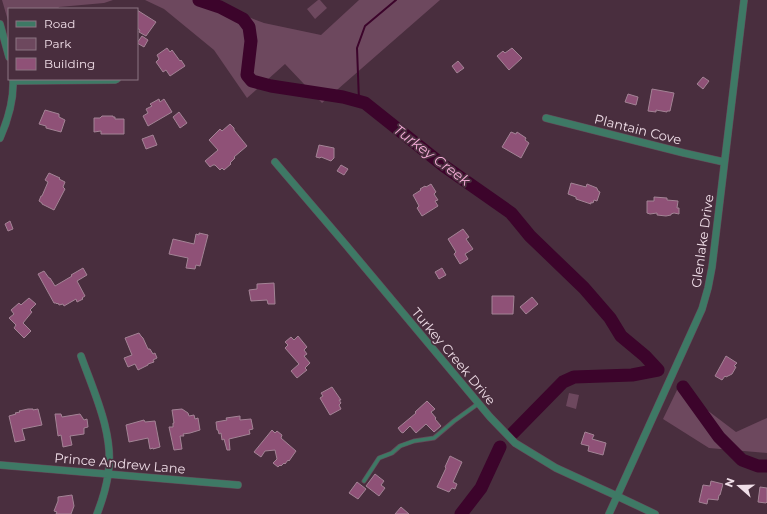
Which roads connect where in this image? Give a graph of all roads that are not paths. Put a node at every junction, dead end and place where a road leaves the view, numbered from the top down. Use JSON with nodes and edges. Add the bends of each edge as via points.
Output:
{"nodes":[{"id":1,"x":744,"y":0,"type":"edge"},
{"id":2,"x":0,"y":24,"type":"edge"},
{"id":3,"x":8,"y":53,"type":"edge"},
{"id":4,"x":13,"y":80,"type":"edge"},
{"id":5,"x":115,"y":80,"type":"edge"},
{"id":6,"x":546,"y":118,"type":"dead end"},
{"id":7,"x":0,"y":138,"type":"edge"},
{"id":8,"x":275,"y":162,"type":"dead end"},
{"id":9,"x":724,"y":162,"type":"junction"},
{"id":10,"x":81,"y":356,"type":"dead end"},
{"id":11,"x":479,"y":403,"type":"junction"},
{"id":12,"x":0,"y":465,"type":"edge"},
{"id":13,"x":109,"y":474,"type":"junction"},
{"id":14,"x":364,"y":481,"type":"dead end"},
{"id":15,"x":238,"y":485,"type":"dead end"},
{"id":16,"x":617,"y":496,"type":"junction"},
{"id":17,"x":97,"y":514,"type":"edge"},
{"id":18,"x":609,"y":514,"type":"edge"},
{"id":19,"x":655,"y":514,"type":"edge"}],
"edges":[{"from":1,"to":9,"type":"street","name":"Glenlake Drive"},
{"from":2,"to":3,"type":"street"},
{"from":4,"to":5,"type":"street"},
{"from":4,"to":7,"type":"street","via":[[8,118]]},
{"from":6,"to":9,"type":"street","name":"Plantain Cove"},
{"from":8,"to":11,"type":"street","name":"Turkey Creek Drive"},
{"from":9,"to":16,"type":"street","name":"Glenlake Drive","via":[[712,267],[702,309]]},
{"from":10,"to":13,"type":"street","via":[[104,421],[108,438]]},
{"from":11,"to":14,"type":"lane","via":[[434,438],[400,446],[392,453],[379,458]]},
{"from":11,"to":16,"type":"street","name":"Turkey Creek Drive","via":[[515,443],[556,468]]},
{"from":12,"to":13,"type":"street","name":"Prince Andrew Lane"},
{"from":13,"to":15,"type":"street","name":"Prince Andrew Lane"},
{"from":13,"to":17,"type":"street"},
{"from":16,"to":18,"type":"street","name":"Glenlake Drive"},
{"from":16,"to":19,"type":"street","name":"Turkey Creek Drive"}]}
